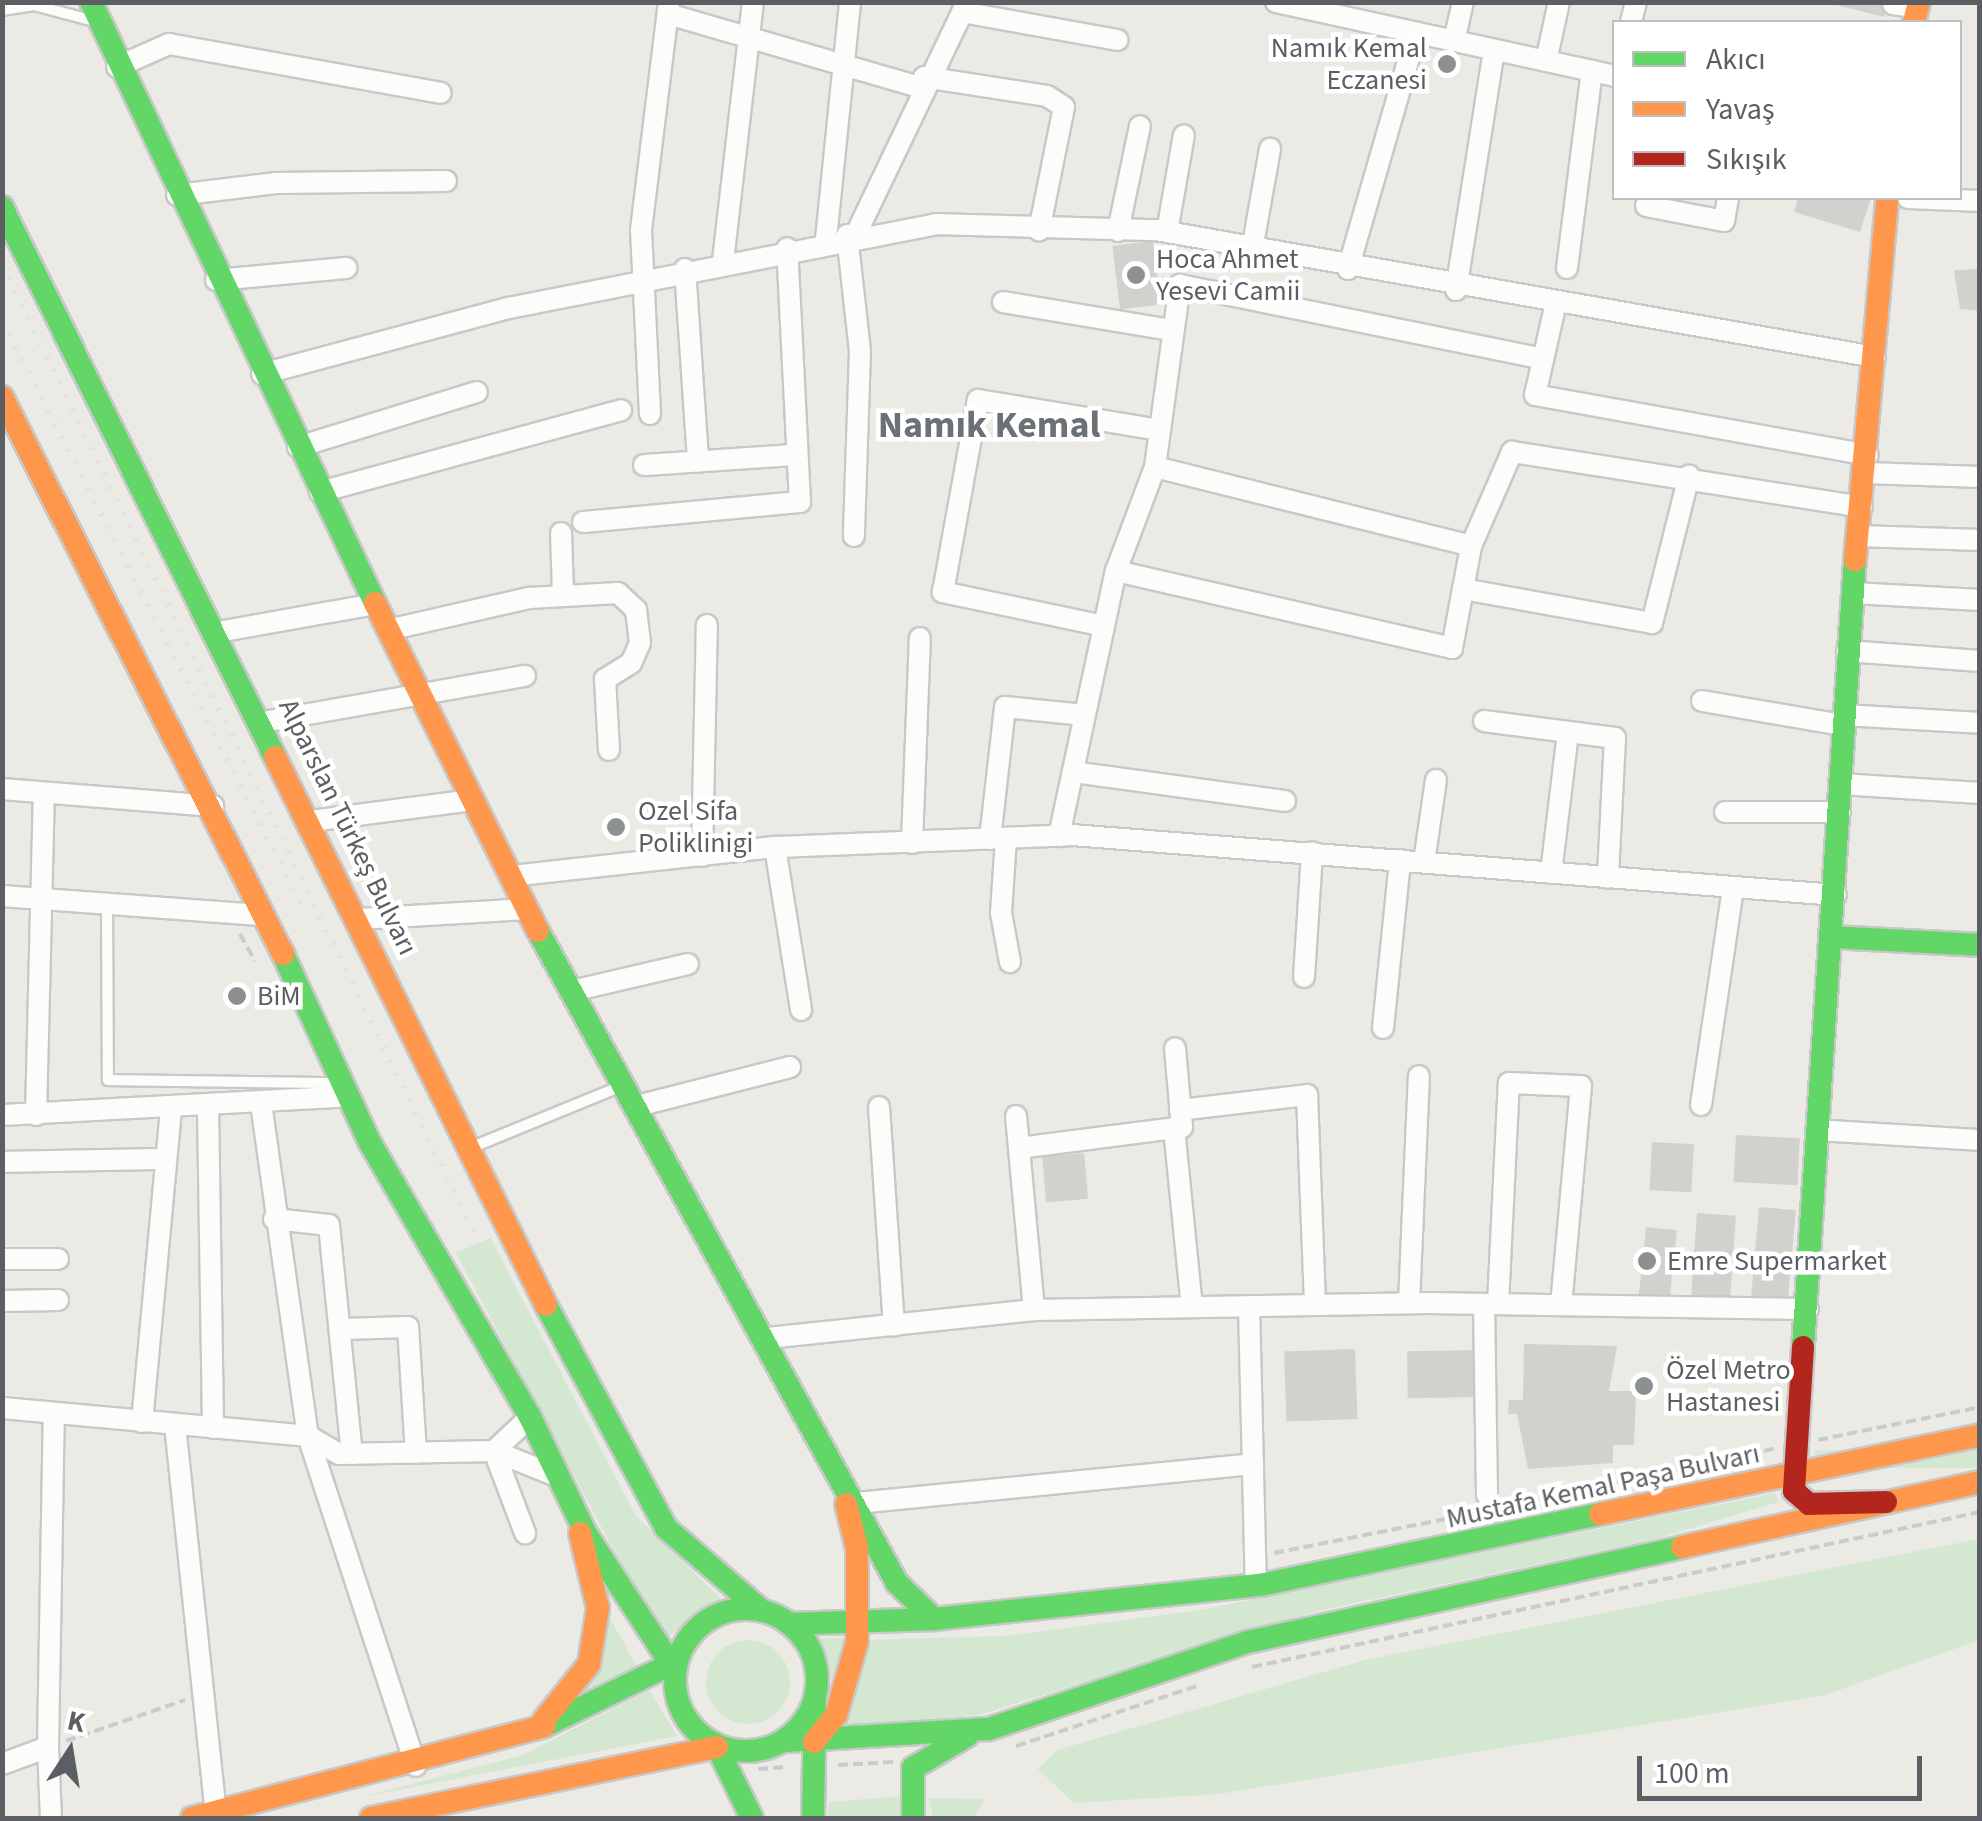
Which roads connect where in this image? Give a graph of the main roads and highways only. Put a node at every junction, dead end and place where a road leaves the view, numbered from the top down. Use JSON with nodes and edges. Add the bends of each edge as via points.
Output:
{"nodes":[{"id":1,"x":95,"y":12,"type":"edge"},
{"id":2,"x":1887,"y":200,"type":"edge"},
{"id":3,"x":2,"y":207,"type":"edge"},
{"id":4,"x":2,"y":397,"type":"edge"},
{"id":5,"x":10,"y":427,"type":"edge"},
{"id":6,"x":1833,"y":938,"type":"junction"},
{"id":7,"x":1980,"y":946,"type":"edge"},
{"id":8,"x":1980,"y":1435,"type":"edge"},
{"id":9,"x":1802,"y":1440,"type":"junction"},
{"id":10,"x":1848,"y":1463,"type":"junction"},
{"id":11,"x":1799,"y":1481,"type":"junction"},
{"id":12,"x":1762,"y":1482,"type":"junction"},
{"id":13,"x":1980,"y":1482,"type":"edge"},
{"id":14,"x":1886,"y":1502,"type":"junction"},
{"id":15,"x":852,"y":1504,"type":"junction"},
{"id":16,"x":576,"y":1516,"type":"junction"},
{"id":17,"x":1660,"y":1551,"type":"junction"},
{"id":18,"x":762,"y":1611,"type":"junction"},
{"id":19,"x":934,"y":1620,"type":"junction"},
{"id":20,"x":857,"y":1623,"type":"junction"},
{"id":21,"x":789,"y":1624,"type":"junction"},
{"id":22,"x":671,"y":1664,"type":"junction"},
{"id":23,"x":814,"y":1703,"type":"junction"},
{"id":24,"x":979,"y":1730,"type":"junction"},
{"id":25,"x":527,"y":1734,"type":"junction"},
{"id":26,"x":784,"y":1741,"type":"junction"},
{"id":27,"x":814,"y":1742,"type":"junction"},
{"id":28,"x":717,"y":1746,"type":"junction"},
{"id":29,"x":192,"y":1818,"type":"edge"},
{"id":30,"x":371,"y":1818,"type":"edge"},
{"id":31,"x":752,"y":1818,"type":"edge"},
{"id":32,"x":812,"y":1818,"type":"edge"},
{"id":33,"x":912,"y":1818,"type":"edge"}],
"edges":[{"from":1,"to":15,"type":"main road","via":[[216,280],[510,876],[768,1338]]},
{"from":2,"to":6,"type":"main road","via":[[1847,651]]},
{"from":3,"to":18,"type":"main road","name":"Alparslan Türkeş Bulvarı","via":[[474,1146],[632,1478],[666,1528]]},
{"from":4,"to":5,"type":"main road"},
{"from":5,"to":16,"type":"main road","via":[[213,806],[345,1090],[530,1417]]},
{"from":6,"to":7,"type":"main road"},
{"from":6,"to":9,"type":"main road","via":[[1816,1130]]},
{"from":8,"to":10,"type":"main road","name":"Mustafa Kemal Paşa Bulvarı"},
{"from":9,"to":10,"type":"main road"},
{"from":9,"to":11,"type":"main road"},
{"from":9,"to":12,"type":"main road"},
{"from":10,"to":11,"type":"main road","name":"Mustafa Kemal Paşa Bulvarı"},
{"from":11,"to":12,"type":"main road","name":"Mustafa Kemal Paşa Bulvarı"},
{"from":11,"to":14,"type":"main road","via":[[1830,1506],[1875,1495]]},
{"from":11,"to":17,"type":"main road","via":[[1688,1527]]},
{"from":12,"to":19,"type":"main road","name":"Mustafa Kemal Paşa Bulvarı","via":[[1247,1586]]},
{"from":13,"to":14,"type":"main road"},
{"from":14,"to":17,"type":"main road"},
{"from":15,"to":19,"type":"main road","via":[[896,1583]]},
{"from":15,"to":20,"type":"main road"},
{"from":16,"to":22,"type":"main road"},
{"from":16,"to":25,"type":"main road","via":[[598,1608],[589,1664],[568,1700]]},
{"from":17,"to":24,"type":"main road","via":[[1247,1654]]},
{"from":18,"to":21,"type":"main road"},
{"from":18,"to":22,"type":"main road","via":[[716,1616]]},
{"from":19,"to":20,"type":"main road","name":"Mustafa Kemal Paşa Bulvarı"},
{"from":20,"to":21,"type":"main road","name":"Mustafa Kemal Paşa Bulvarı"},
{"from":20,"to":27,"type":"main road","via":[[836,1715]]},
{"from":21,"to":23,"type":"main road","via":[[814,1656]]},
{"from":22,"to":25,"type":"main road"},
{"from":22,"to":28,"type":"main road","via":[[674,1695]]},
{"from":23,"to":26,"type":"main road"},
{"from":23,"to":27,"type":"main road"},
{"from":24,"to":27,"type":"main road"},
{"from":24,"to":33,"type":"main road","via":[[912,1768]]},
{"from":25,"to":29,"type":"main road"},
{"from":26,"to":27,"type":"main road"},
{"from":26,"to":28,"type":"main road"},
{"from":27,"to":32,"type":"main road"},
{"from":28,"to":30,"type":"main road"},
{"from":28,"to":31,"type":"main road"}]}
